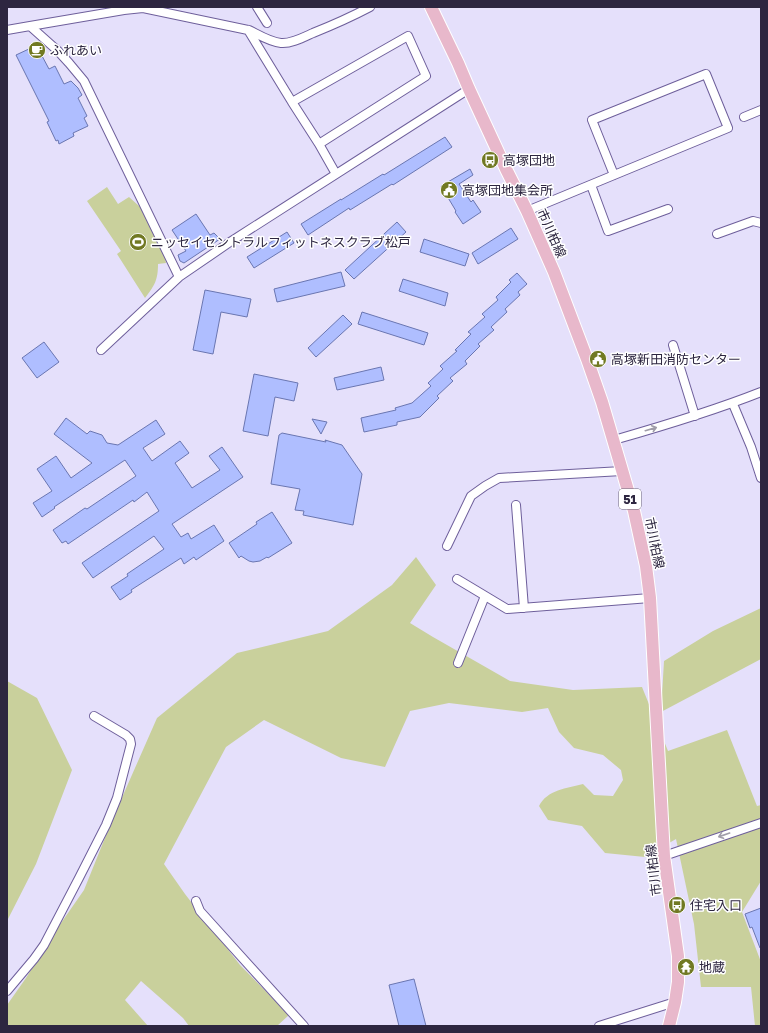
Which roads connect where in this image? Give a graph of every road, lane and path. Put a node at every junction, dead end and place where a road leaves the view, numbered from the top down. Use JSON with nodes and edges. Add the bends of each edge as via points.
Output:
{"nodes":[{"id":1,"x":257,"y":7,"type":"edge"},
{"id":2,"x":370,"y":7,"type":"edge"},
{"id":3,"x":431,"y":7,"type":"edge"},
{"id":4,"x":267,"y":23,"type":"dead end"},
{"id":5,"x":30,"y":26,"type":"junction"},
{"id":6,"x":7,"y":30,"type":"edge"},
{"id":7,"x":248,"y":30,"type":"junction"},
{"id":8,"x":469,"y":89,"type":"junction"},
{"id":9,"x":292,"y":102,"type":"junction"},
{"id":10,"x":761,"y":110,"type":"edge"},
{"id":11,"x":744,"y":117,"type":"dead end"},
{"id":12,"x":319,"y":144,"type":"junction"},
{"id":13,"x":336,"y":174,"type":"junction"},
{"id":14,"x":614,"y":175,"type":"junction"},
{"id":15,"x":591,"y":185,"type":"junction"},
{"id":16,"x":668,"y":209,"type":"dead end"},
{"id":17,"x":527,"y":211,"type":"junction"},
{"id":18,"x":761,"y":223,"type":"edge"},
{"id":19,"x":717,"y":234,"type":"dead end"},
{"id":20,"x":179,"y":277,"type":"junction"},
{"id":21,"x":674,"y":345,"type":"dead end"},
{"id":22,"x":101,"y":350,"type":"dead end"},
{"id":23,"x":761,"y":392,"type":"edge"},
{"id":24,"x":732,"y":404,"type":"junction"},
{"id":25,"x":695,"y":416,"type":"junction"},
{"id":26,"x":614,"y":440,"type":"junction"},
{"id":27,"x":622,"y":472,"type":"junction"},
{"id":28,"x":761,"y":478,"type":"edge"},
{"id":29,"x":516,"y":505,"type":"dead end"},
{"id":30,"x":447,"y":546,"type":"dead end"},
{"id":31,"x":457,"y":579,"type":"dead end"},
{"id":32,"x":485,"y":596,"type":"junction"},
{"id":33,"x":650,"y":598,"type":"junction"},
{"id":34,"x":524,"y":608,"type":"junction"},
{"id":35,"x":458,"y":663,"type":"dead end"},
{"id":36,"x":94,"y":716,"type":"dead end"},
{"id":37,"x":761,"y":822,"type":"edge"},
{"id":38,"x":664,"y":856,"type":"junction"},
{"id":39,"x":196,"y":901,"type":"dead end"},
{"id":40,"x":7,"y":991,"type":"edge"},
{"id":41,"x":675,"y":1002,"type":"junction"},
{"id":42,"x":304,"y":1026,"type":"edge"},
{"id":43,"x":599,"y":1026,"type":"edge"},
{"id":44,"x":669,"y":1026,"type":"edge"}],
"edges":[{"from":1,"to":4,"type":"street"},
{"from":2,"to":7,"type":"street","via":[[352,17],[284,43]]},
{"from":3,"to":8,"type":"main road","name":"市川柏線","number":"51"},
{"from":5,"to":6,"type":"street"},
{"from":5,"to":7,"type":"street","via":[[143,8]]},
{"from":5,"to":20,"type":"street","via":[[58,51],[84,81]]},
{"from":7,"to":9,"type":"street"},
{"from":8,"to":13,"type":"street"},
{"from":8,"to":17,"type":"main road","name":"市川柏線","number":"51"},
{"from":9,"to":12,"type":"street"},
{"from":9,"to":12,"type":"street","via":[[408,36],[426,76]]},
{"from":10,"to":11,"type":"street"},
{"from":12,"to":13,"type":"street"},
{"from":13,"to":20,"type":"street"},
{"from":14,"to":14,"type":"street","via":[[728,128],[706,74],[592,120]]},
{"from":14,"to":15,"type":"street"},
{"from":15,"to":16,"type":"street","via":[[608,231]]},
{"from":15,"to":17,"type":"street"},
{"from":17,"to":26,"type":"main road","name":"市川柏線","number":"51","via":[[554,272]]},
{"from":18,"to":19,"type":"street","via":[[753,221]]},
{"from":20,"to":22,"type":"street"},
{"from":21,"to":25,"type":"street"},
{"from":23,"to":24,"type":"street"},
{"from":24,"to":25,"type":"street"},
{"from":24,"to":28,"type":"street","via":[[751,447]]},
{"from":26,"to":25,"type":"street","one_way":true},
{"from":26,"to":27,"type":"main road","name":"市川柏線","number":"51"},
{"from":27,"to":30,"type":"street","via":[[499,478],[471,496]]},
{"from":27,"to":33,"type":"main road","name":"市川柏線","number":"51","via":[[641,541]]},
{"from":29,"to":34,"type":"street"},
{"from":31,"to":32,"type":"street"},
{"from":32,"to":34,"type":"street","via":[[507,609]]},
{"from":32,"to":35,"type":"street"},
{"from":33,"to":34,"type":"street"},
{"from":33,"to":38,"type":"main road","name":"市川柏線","number":"51"},
{"from":36,"to":40,"type":"street","via":[[130,739],[131,744],[116,798],[106,825],[44,945]]},
{"from":37,"to":38,"type":"street","one_way":true},
{"from":38,"to":41,"type":"main road","name":"市川柏線","number":"51","via":[[678,956]]},
{"from":39,"to":42,"type":"street","via":[[200,911]]},
{"from":41,"to":43,"type":"street"},
{"from":41,"to":44,"type":"main road","name":"市川柏線","number":"51"}]}
